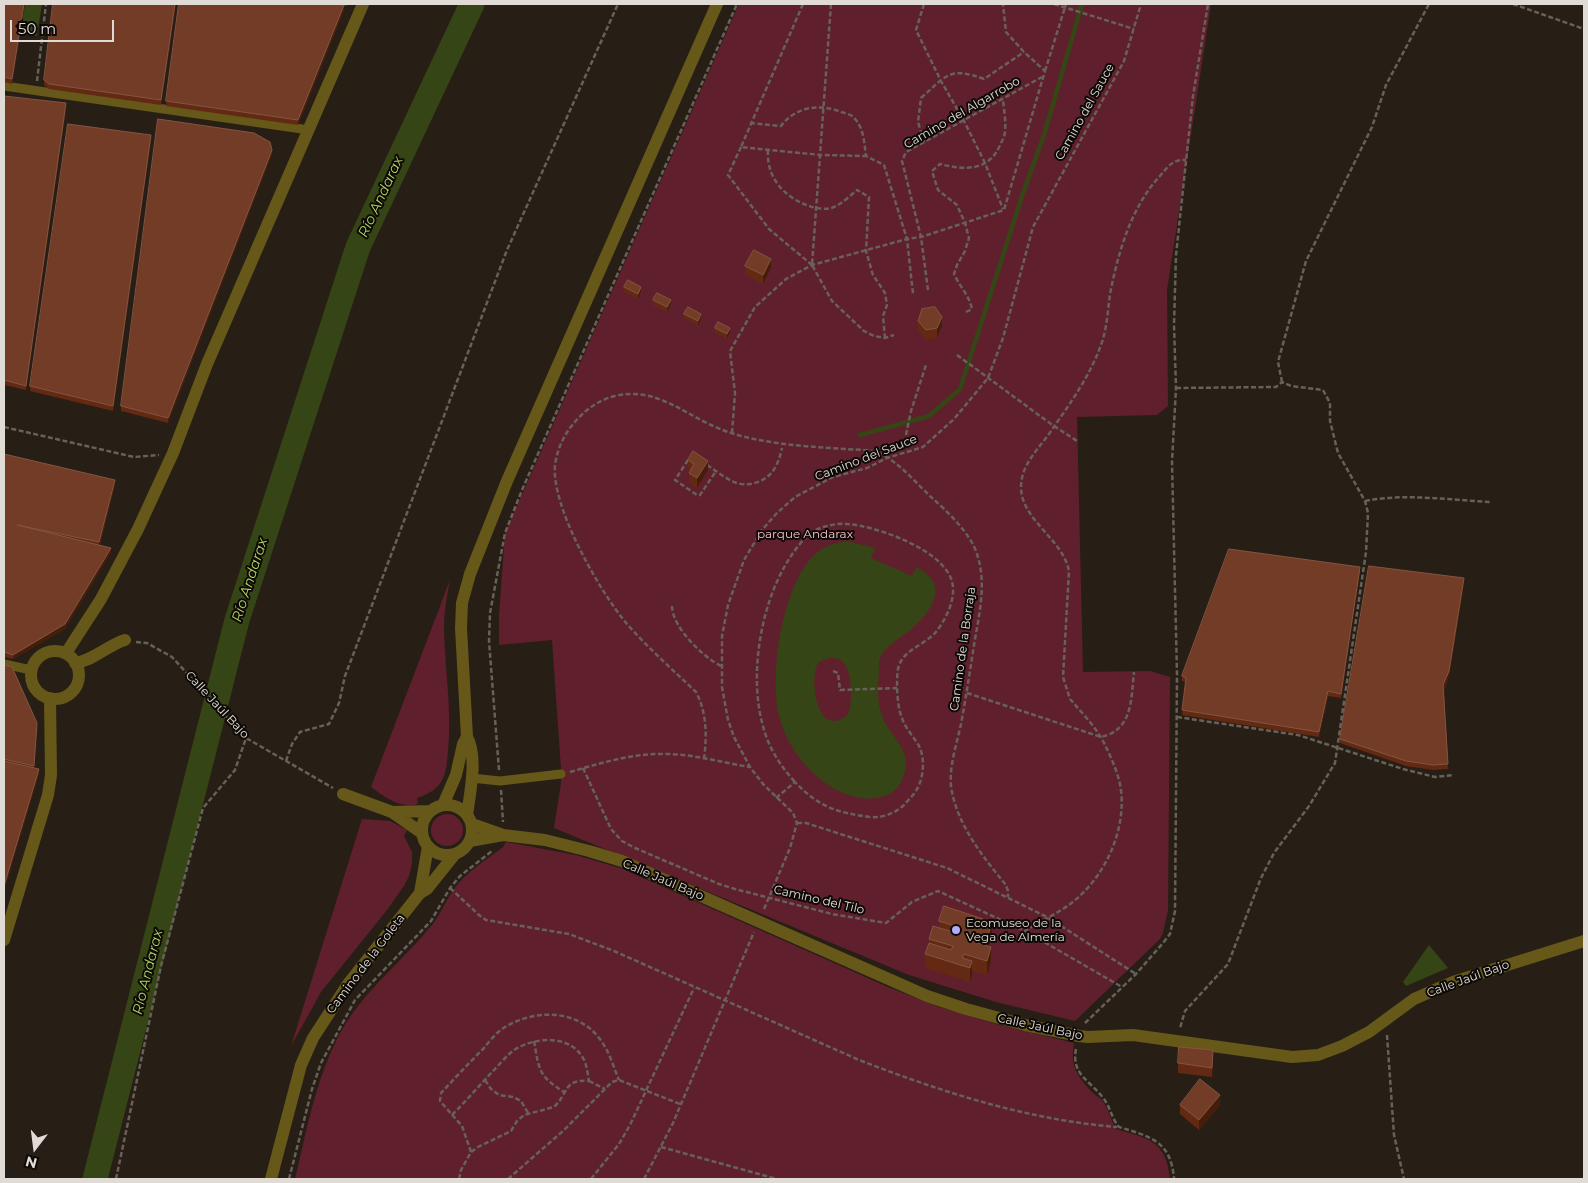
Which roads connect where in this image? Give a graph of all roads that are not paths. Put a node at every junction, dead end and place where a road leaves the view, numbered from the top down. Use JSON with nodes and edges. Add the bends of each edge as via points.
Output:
{"nodes":[{"id":1,"x":364,"y":4,"type":"edge"},
{"id":2,"x":717,"y":4,"type":"edge"},
{"id":3,"x":4,"y":86,"type":"edge"},
{"id":4,"x":309,"y":130,"type":"junction"},
{"id":5,"x":125,"y":640,"type":"road end"},
{"id":6,"x":64,"y":653,"type":"junction"},
{"id":7,"x":75,"y":663,"type":"junction"},
{"id":8,"x":4,"y":664,"type":"edge"},
{"id":9,"x":31,"y":670,"type":"junction"},
{"id":10,"x":50,"y":698,"type":"junction"},
{"id":11,"x":467,"y":737,"type":"junction"},
{"id":12,"x":561,"y":774,"type":"road end"},
{"id":13,"x":471,"y":778,"type":"junction"},
{"id":14,"x":343,"y":794,"type":"road end"},
{"id":15,"x":443,"y":805,"type":"junction"},
{"id":16,"x":430,"y":811,"type":"junction"},
{"id":17,"x":392,"y":812,"type":"junction"},
{"id":18,"x":470,"y":819,"type":"junction"},
{"id":19,"x":422,"y":833,"type":"junction"},
{"id":20,"x":501,"y":836,"type":"junction"},
{"id":21,"x":470,"y":841,"type":"junction"},
{"id":22,"x":428,"y":846,"type":"junction"},
{"id":23,"x":455,"y":854,"type":"junction"},
{"id":24,"x":420,"y":893,"type":"junction"},
{"id":25,"x":4,"y":940,"type":"edge"},
{"id":26,"x":1584,"y":941,"type":"edge"},
{"id":27,"x":271,"y":1179,"type":"edge"}],
"edges":[{"from":1,"to":4,"type":"street"},
{"from":2,"to":11,"type":"street","via":[[507,481],[470,574],[462,603],[460,628]]},
{"from":3,"to":4,"type":"lane"},
{"from":4,"to":6,"type":"street","via":[[138,529],[101,599]]},
{"from":5,"to":7,"type":"street"},
{"from":6,"to":7,"type":"street"},
{"from":6,"to":9,"type":"street","via":[[44,654]]},
{"from":7,"to":10,"type":"street","via":[[78,678],[72,692]]},
{"from":8,"to":9,"type":"lane"},
{"from":9,"to":10,"type":"street","via":[[37,691]]},
{"from":10,"to":25,"type":"street","via":[[51,776],[48,795]]},
{"from":11,"to":13,"type":"street","via":[[472,745]]},
{"from":11,"to":15,"type":"street"},
{"from":12,"to":13,"type":"lane","via":[[500,781]]},
{"from":13,"to":18,"type":"street"},
{"from":14,"to":17,"type":"street"},
{"from":15,"to":16,"type":"street"},
{"from":15,"to":18,"type":"street","via":[[460,809]]},
{"from":16,"to":17,"type":"street"},
{"from":16,"to":19,"type":"street"},
{"from":17,"to":19,"type":"street"},
{"from":18,"to":20,"type":"street","name":"Calle Jaúl Bajo"},
{"from":18,"to":21,"type":"street"},
{"from":19,"to":22,"type":"street"},
{"from":20,"to":21,"type":"street","name":"Calle Jaúl Bajo"},
{"from":20,"to":26,"type":"street","name":"Calle Jaúl Bajo","via":[[545,840],[622,861],[927,996],[966,1009],[1079,1036],[1132,1035],[1292,1057],[1318,1055],[1342,1046],[1369,1032],[1414,1000],[1453,982]]},
{"from":21,"to":23,"type":"street"},
{"from":22,"to":23,"type":"street","via":[[445,855]]},
{"from":22,"to":24,"type":"street","name":"Camino de la Goleta"},
{"from":23,"to":24,"type":"street","name":"Camino de la Goleta"},
{"from":24,"to":27,"type":"street","name":"Camino de la Goleta","via":[[348,984],[313,1038],[301,1065]]}]}
